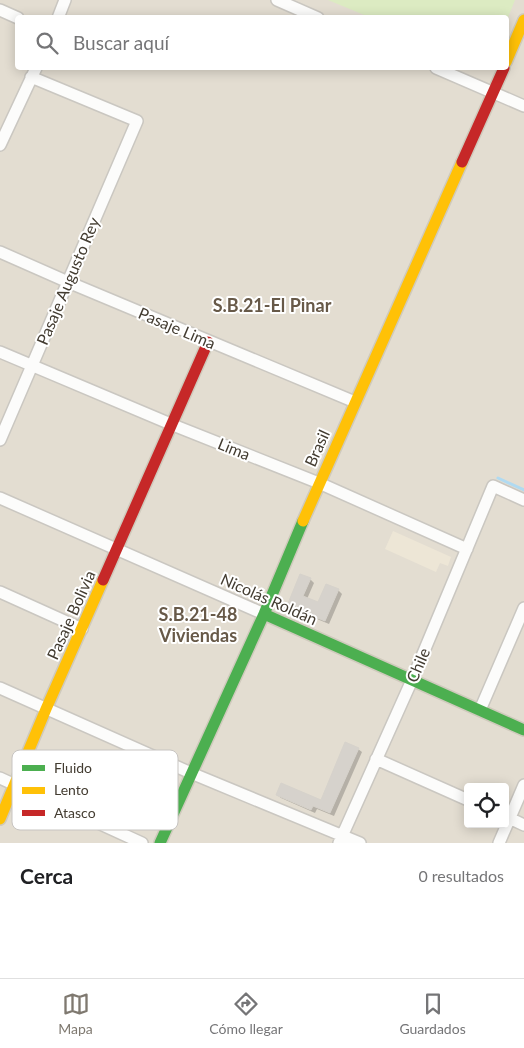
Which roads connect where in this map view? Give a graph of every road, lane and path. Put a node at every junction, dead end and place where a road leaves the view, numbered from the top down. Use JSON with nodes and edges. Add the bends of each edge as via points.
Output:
{"nodes":[{"id":1,"x":65,"y":0,"type":"edge"},
{"id":2,"x":277,"y":0,"type":"edge"},
{"id":3,"x":0,"y":10,"type":"edge"},
{"id":4,"x":59,"y":15,"type":"edge"},
{"id":5,"x":311,"y":15,"type":"edge"},
{"id":6,"x":15,"y":17,"type":"edge"},
{"id":7,"x":524,"y":20,"type":"edge"},
{"id":8,"x":509,"y":55,"type":"edge"},
{"id":9,"x":441,"y":70,"type":"edge"},
{"id":10,"x":503,"y":70,"type":"edge"},
{"id":11,"x":33,"y":72,"type":"edge"},
{"id":12,"x":494,"y":92,"type":"junction"},
{"id":13,"x":524,"y":106,"type":"edge"},
{"id":14,"x":0,"y":145,"type":"edge"},
{"id":15,"x":0,"y":252,"type":"edge"},
{"id":16,"x":68,"y":282,"type":"junction"},
{"id":17,"x":208,"y":342,"type":"junction"},
{"id":18,"x":0,"y":352,"type":"edge"},
{"id":19,"x":32,"y":366,"type":"junction"},
{"id":20,"x":355,"y":402,"type":"junction"},
{"id":21,"x":173,"y":425,"type":"junction"},
{"id":22,"x":0,"y":440,"type":"edge"},
{"id":23,"x":319,"y":483,"type":"junction"},
{"id":24,"x":0,"y":498,"type":"edge"},
{"id":25,"x":524,"y":500,"type":"edge"},
{"id":26,"x":467,"y":548,"type":"junction"},
{"id":27,"x":118,"y":550,"type":"junction"},
{"id":28,"x":0,"y":592,"type":"edge"},
{"id":29,"x":524,"y":608,"type":"edge"},
{"id":30,"x":264,"y":614,"type":"junction"},
{"id":31,"x":82,"y":629,"type":"junction"},
{"id":32,"x":412,"y":680,"type":"junction"},
{"id":33,"x":0,"y":688,"type":"edge"},
{"id":34,"x":46,"y":709,"type":"junction"},
{"id":35,"x":480,"y":710,"type":"junction"},
{"id":36,"x":524,"y":730,"type":"edge"},
{"id":37,"x":29,"y":750,"type":"edge"},
{"id":38,"x":139,"y":750,"type":"edge"},
{"id":39,"x":376,"y":759,"type":"junction"},
{"id":40,"x":178,"y":767,"type":"edge"},
{"id":41,"x":191,"y":773,"type":"junction"},
{"id":42,"x":0,"y":778,"type":"edge"},
{"id":43,"x":12,"y":784,"type":"edge"},
{"id":44,"x":524,"y":785,"type":"edge"},
{"id":45,"x":12,"y":792,"type":"edge"},
{"id":46,"x":464,"y":798,"type":"edge"},
{"id":47,"x":178,"y":802,"type":"edge"},
{"id":48,"x":509,"y":813,"type":"edge"},
{"id":49,"x":509,"y":818,"type":"edge"},
{"id":50,"x":0,"y":819,"type":"edge"},
{"id":51,"x":524,"y":825,"type":"edge"},
{"id":52,"x":504,"y":828,"type":"edge"},
{"id":53,"x":114,"y":830,"type":"edge"},
{"id":54,"x":166,"y":830,"type":"edge"},
{"id":55,"x":341,"y":839,"type":"edge"},
{"id":56,"x":142,"y":843,"type":"edge"},
{"id":57,"x":160,"y":843,"type":"edge"},
{"id":58,"x":360,"y":843,"type":"edge"},
{"id":59,"x":499,"y":843,"type":"edge"}],
"edges":[{"from":1,"to":4,"type":"street"},
{"from":2,"to":5,"type":"street"},
{"from":3,"to":6,"type":"street"},
{"from":7,"to":8,"type":"street"},
{"from":9,"to":12,"type":"street"},
{"from":10,"to":12,"type":"street","name":"Brasil"},
{"from":11,"to":14,"type":"street"},
{"from":11,"to":16,"type":"street","name":"Pasaje Augusto Rey","via":[[137,121]]},
{"from":12,"to":13,"type":"street"},
{"from":12,"to":20,"type":"street","name":"Brasil"},
{"from":15,"to":16,"type":"street","name":"Pasaje Lima"},
{"from":16,"to":17,"type":"street","name":"Pasaje Lima"},
{"from":16,"to":19,"type":"street","name":"Pasaje Augusto Rey"},
{"from":17,"to":20,"type":"street","name":"Pasaje Lima"},
{"from":17,"to":21,"type":"street","name":"Pasaje Bolivia"},
{"from":18,"to":19,"type":"street","name":"Lima"},
{"from":19,"to":21,"type":"street","name":"Lima"},
{"from":19,"to":22,"type":"street","name":"Pasaje Augusto Rey"},
{"from":20,"to":23,"type":"street","name":"Brasil"},
{"from":21,"to":23,"type":"street","name":"Lima"},
{"from":21,"to":27,"type":"street","name":"Pasaje Bolivia"},
{"from":23,"to":26,"type":"street","name":"Lima"},
{"from":23,"to":30,"type":"street","name":"Brasil"},
{"from":24,"to":27,"type":"street","name":"Nicolás Roldán"},
{"from":25,"to":26,"type":"street","name":"Chile","via":[[493,486]]},
{"from":26,"to":32,"type":"street","name":"Chile"},
{"from":27,"to":30,"type":"street","name":"Nicolás Roldán"},
{"from":27,"to":31,"type":"street","name":"Pasaje Bolivia"},
{"from":28,"to":31,"type":"street"},
{"from":29,"to":35,"type":"street"},
{"from":30,"to":32,"type":"street","name":"Nicolás Roldán"},
{"from":30,"to":41,"type":"street","name":"Brasil"},
{"from":31,"to":34,"type":"street","name":"Pasaje Bolivia"},
{"from":32,"to":35,"type":"street","name":"Nicolás Roldán"},
{"from":32,"to":39,"type":"street","name":"Chile"},
{"from":33,"to":34,"type":"street"},
{"from":34,"to":37,"type":"street","name":"Pasaje Bolivia"},
{"from":34,"to":38,"type":"street"},
{"from":35,"to":36,"type":"street","name":"Nicolás Roldán"},
{"from":39,"to":46,"type":"street"},
{"from":39,"to":55,"type":"street","name":"Chile"},
{"from":40,"to":41,"type":"street"},
{"from":41,"to":47,"type":"street","name":"Brasil"},
{"from":41,"to":55,"type":"street"},
{"from":42,"to":43,"type":"street"},
{"from":44,"to":48,"type":"street"},
{"from":45,"to":50,"type":"street","name":"Pasaje Bolivia"},
{"from":49,"to":51,"type":"street"},
{"from":52,"to":59,"type":"street"},
{"from":53,"to":56,"type":"street"},
{"from":54,"to":57,"type":"street","name":"Brasil"},
{"from":55,"to":58,"type":"street"}]}
